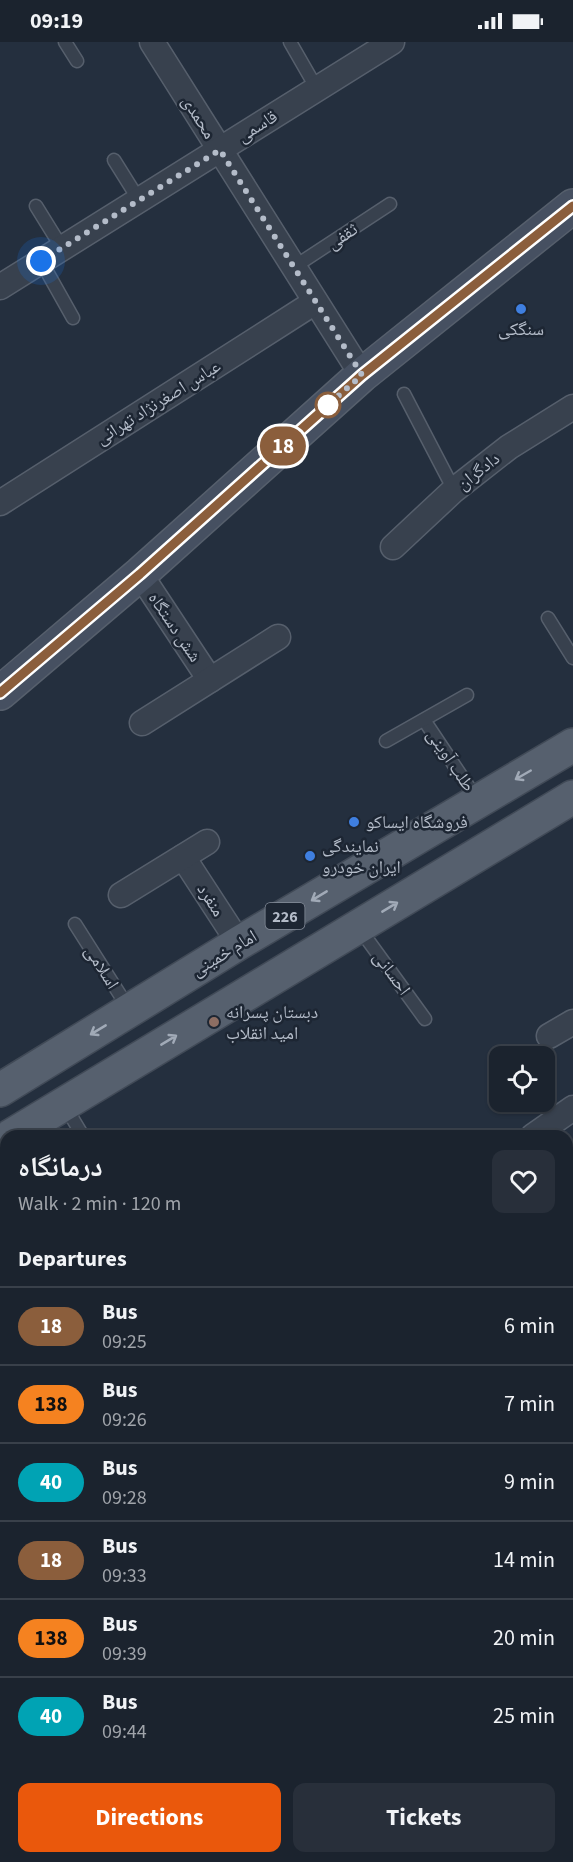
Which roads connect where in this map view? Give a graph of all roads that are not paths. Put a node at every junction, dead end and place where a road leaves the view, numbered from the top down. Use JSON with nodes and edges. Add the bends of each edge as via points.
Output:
{"nodes":[{"id":1,"x":65,"y":42,"type":"edge"},
{"id":2,"x":152,"y":42,"type":"edge"},
{"id":3,"x":290,"y":42,"type":"edge"},
{"id":4,"x":390,"y":42,"type":"edge"},
{"id":5,"x":77,"y":61,"type":"dead end"},
{"id":6,"x":317,"y":89,"type":"junction"},
{"id":7,"x":220,"y":150,"type":"junction"},
{"id":8,"x":114,"y":160,"type":"dead end"},
{"id":9,"x":139,"y":200,"type":"junction"},
{"id":10,"x":390,"y":204,"type":"dead end"},
{"id":11,"x":36,"y":206,"type":"dead end"},
{"id":12,"x":573,"y":206,"type":"edge"},
{"id":13,"x":62,"y":248,"type":"junction"},
{"id":14,"x":41,"y":261,"type":"junction"},
{"id":15,"x":294,"y":267,"type":"junction"},
{"id":16,"x":0,"y":287,"type":"edge"},
{"id":17,"x":315,"y":302,"type":"junction"},
{"id":18,"x":73,"y":318,"type":"dead end"},
{"id":19,"x":362,"y":375,"type":"junction"},
{"id":20,"x":404,"y":394,"type":"dead end"},
{"id":21,"x":573,"y":408,"type":"edge"},
{"id":22,"x":454,"y":489,"type":"junction"},
{"id":23,"x":0,"y":503,"type":"edge"},
{"id":24,"x":393,"y":547,"type":"dead end"},
{"id":25,"x":140,"y":574,"type":"junction"},
{"id":26,"x":548,"y":618,"type":"dead end"},
{"id":27,"x":278,"y":637,"type":"dead end"},
{"id":28,"x":573,"y":658,"type":"edge"},
{"id":29,"x":210,"y":680,"type":"junction"},
{"id":30,"x":0,"y":693,"type":"edge"},
{"id":31,"x":467,"y":695,"type":"dead end"},
{"id":32,"x":424,"y":720,"type":"junction"},
{"id":33,"x":142,"y":723,"type":"dead end"},
{"id":34,"x":386,"y":741,"type":"dead end"},
{"id":35,"x":573,"y":745,"type":"edge"},
{"id":36,"x":478,"y":801,"type":"junction"},
{"id":37,"x":572,"y":801,"type":"edge"},
{"id":38,"x":207,"y":842,"type":"dead end"},
{"id":39,"x":183,"y":857,"type":"junction"},
{"id":40,"x":122,"y":895,"type":"dead end"},
{"id":41,"x":75,"y":924,"type":"dead end"},
{"id":42,"x":358,"y":927,"type":"junction"},
{"id":43,"x":239,"y":943,"type":"junction"},
{"id":44,"x":130,"y":1011,"type":"junction"},
{"id":45,"x":425,"y":1019,"type":"dead end"},
{"id":46,"x":573,"y":1022,"type":"edge"},
{"id":47,"x":549,"y":1036,"type":"dead end"},
{"id":48,"x":0,"y":1089,"type":"edge"},
{"id":49,"x":64,"y":1104,"type":"junction"},
{"id":50,"x":573,"y":1108,"type":"edge"},
{"id":51,"x":21,"y":1130,"type":"edge"},
{"id":52,"x":79,"y":1130,"type":"edge"},
{"id":53,"x":542,"y":1130,"type":"edge"}],
"edges":[{"from":1,"to":5,"type":"lane"},
{"from":2,"to":7,"type":"street","name":"محمدی"},
{"from":3,"to":6,"type":"lane"},
{"from":4,"to":6,"type":"street","name":"قاسمی"},
{"from":6,"to":7,"type":"street","name":"قاسمی"},
{"from":7,"to":9,"type":"street","name":"قاسمی"},
{"from":7,"to":15,"type":"street","name":"محمدی"},
{"from":8,"to":9,"type":"lane"},
{"from":9,"to":13,"type":"street","name":"قاسمی"},
{"from":10,"to":15,"type":"lane","name":"ثقفی"},
{"from":11,"to":13,"type":"lane"},
{"from":12,"to":19,"type":"main road"},
{"from":13,"to":14,"type":"street","name":"قاسمی"},
{"from":14,"to":16,"type":"street","name":"قاسمی"},
{"from":14,"to":18,"type":"lane"},
{"from":15,"to":17,"type":"street","name":"محمدی"},
{"from":17,"to":19,"type":"street","name":"محمدی"},
{"from":17,"to":23,"type":"street","name":"عباس اصغرنژاد تهرانی"},
{"from":19,"to":25,"type":"main road"},
{"from":20,"to":22,"type":"lane"},
{"from":21,"to":22,"type":"street","name":"دادگران","via":[[509,447]]},
{"from":22,"to":24,"type":"street","name":"دادگران"},
{"from":25,"to":29,"type":"street","name":"شش دستگاه"},
{"from":25,"to":30,"type":"main road"},
{"from":26,"to":28,"type":"lane"},
{"from":27,"to":29,"type":"street"},
{"from":29,"to":33,"type":"street"},
{"from":31,"to":32,"type":"lane"},
{"from":32,"to":34,"type":"lane"},
{"from":32,"to":36,"type":"lane","name":"طلب آوینی"},
{"from":35,"to":36,"type":"main road","name":"امام خمینی","number":"226","one_way":true},
{"from":36,"to":43,"type":"main road","name":"امام خمینی","number":"226","one_way":true},
{"from":42,"to":37,"type":"main road","number":"226","one_way":true},
{"from":38,"to":39,"type":"street"},
{"from":39,"to":40,"type":"street"},
{"from":39,"to":43,"type":"street","name":"منفرد"},
{"from":41,"to":44,"type":"lane","name":"اسلامی"},
{"from":42,"to":45,"type":"lane","name":"احسانی"},
{"from":49,"to":42,"type":"main road","number":"226","one_way":true},
{"from":43,"to":44,"type":"main road","name":"امام خمینی","number":"226"},
{"from":44,"to":48,"type":"main road","name":"امام خمینی","number":"226","one_way":true},
{"from":46,"to":47,"type":"street"},
{"from":49,"to":51,"type":"main road","number":"226"},
{"from":49,"to":52,"type":"lane"},
{"from":50,"to":53,"type":"street"}]}
